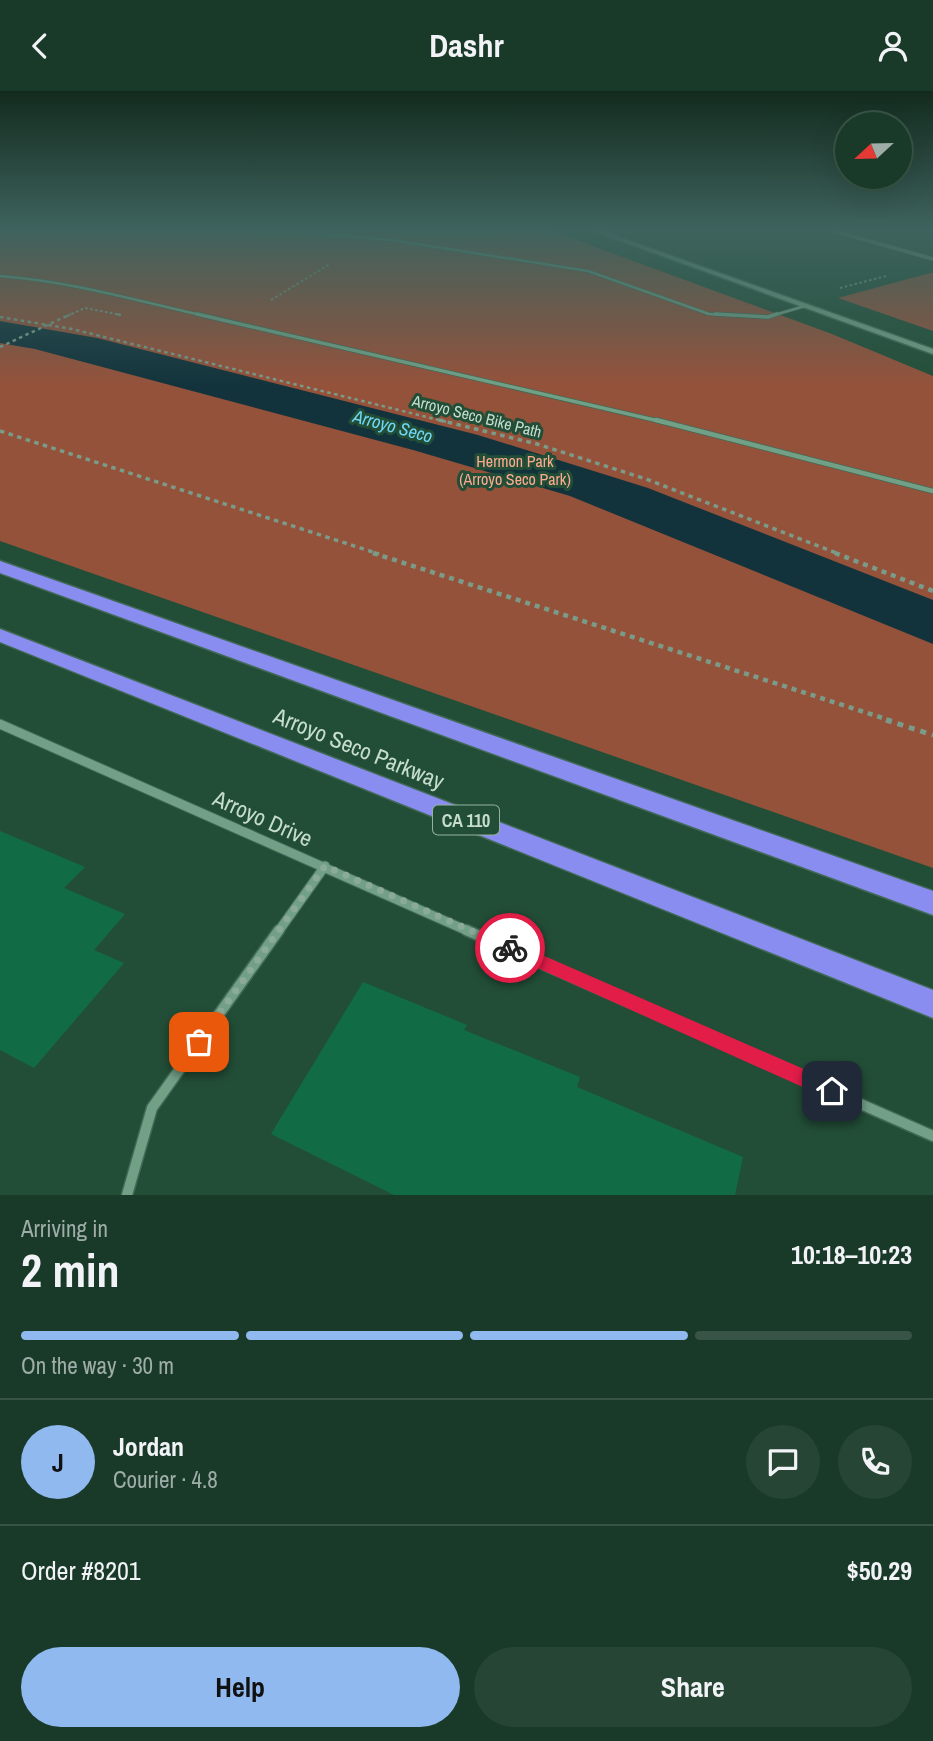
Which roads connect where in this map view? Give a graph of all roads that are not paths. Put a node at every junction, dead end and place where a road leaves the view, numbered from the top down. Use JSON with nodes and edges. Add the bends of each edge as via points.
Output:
{"nodes":[{"id":1,"x":49,"y":283,"type":"edge"},
{"id":2,"x":620,"y":283,"type":"edge"},
{"id":3,"x":741,"y":283,"type":"edge"},
{"id":4,"x":805,"y":306,"type":"junction"},
{"id":5,"x":933,"y":352,"type":"edge"},
{"id":6,"x":933,"y":491,"type":"edge"},
{"id":7,"x":0,"y":567,"type":"edge"},
{"id":8,"x":0,"y":635,"type":"edge"},
{"id":9,"x":0,"y":724,"type":"edge"},
{"id":10,"x":325,"y":866,"type":"junction"},
{"id":11,"x":933,"y":902,"type":"edge"},
{"id":12,"x":933,"y":1005,"type":"edge"},
{"id":13,"x":933,"y":1136,"type":"edge"},
{"id":14,"x":127,"y":1195,"type":"edge"}],
"edges":[{"from":1,"to":6,"type":"lane","via":[[653,419]]},
{"from":2,"to":4,"type":"lane","via":[[709,314],[768,317]]},
{"from":3,"to":4,"type":"street"},
{"from":4,"to":5,"type":"street"},
{"from":7,"to":11,"type":"highway"},
{"from":8,"to":12,"type":"highway","name":"Arroyo Seco Parkway","number":"CA 110"},
{"from":9,"to":10,"type":"street","name":"Arroyo Drive"},
{"from":10,"to":13,"type":"street","name":"Arroyo Drive"},
{"from":10,"to":14,"type":"street","via":[[152,1108]]}]}
